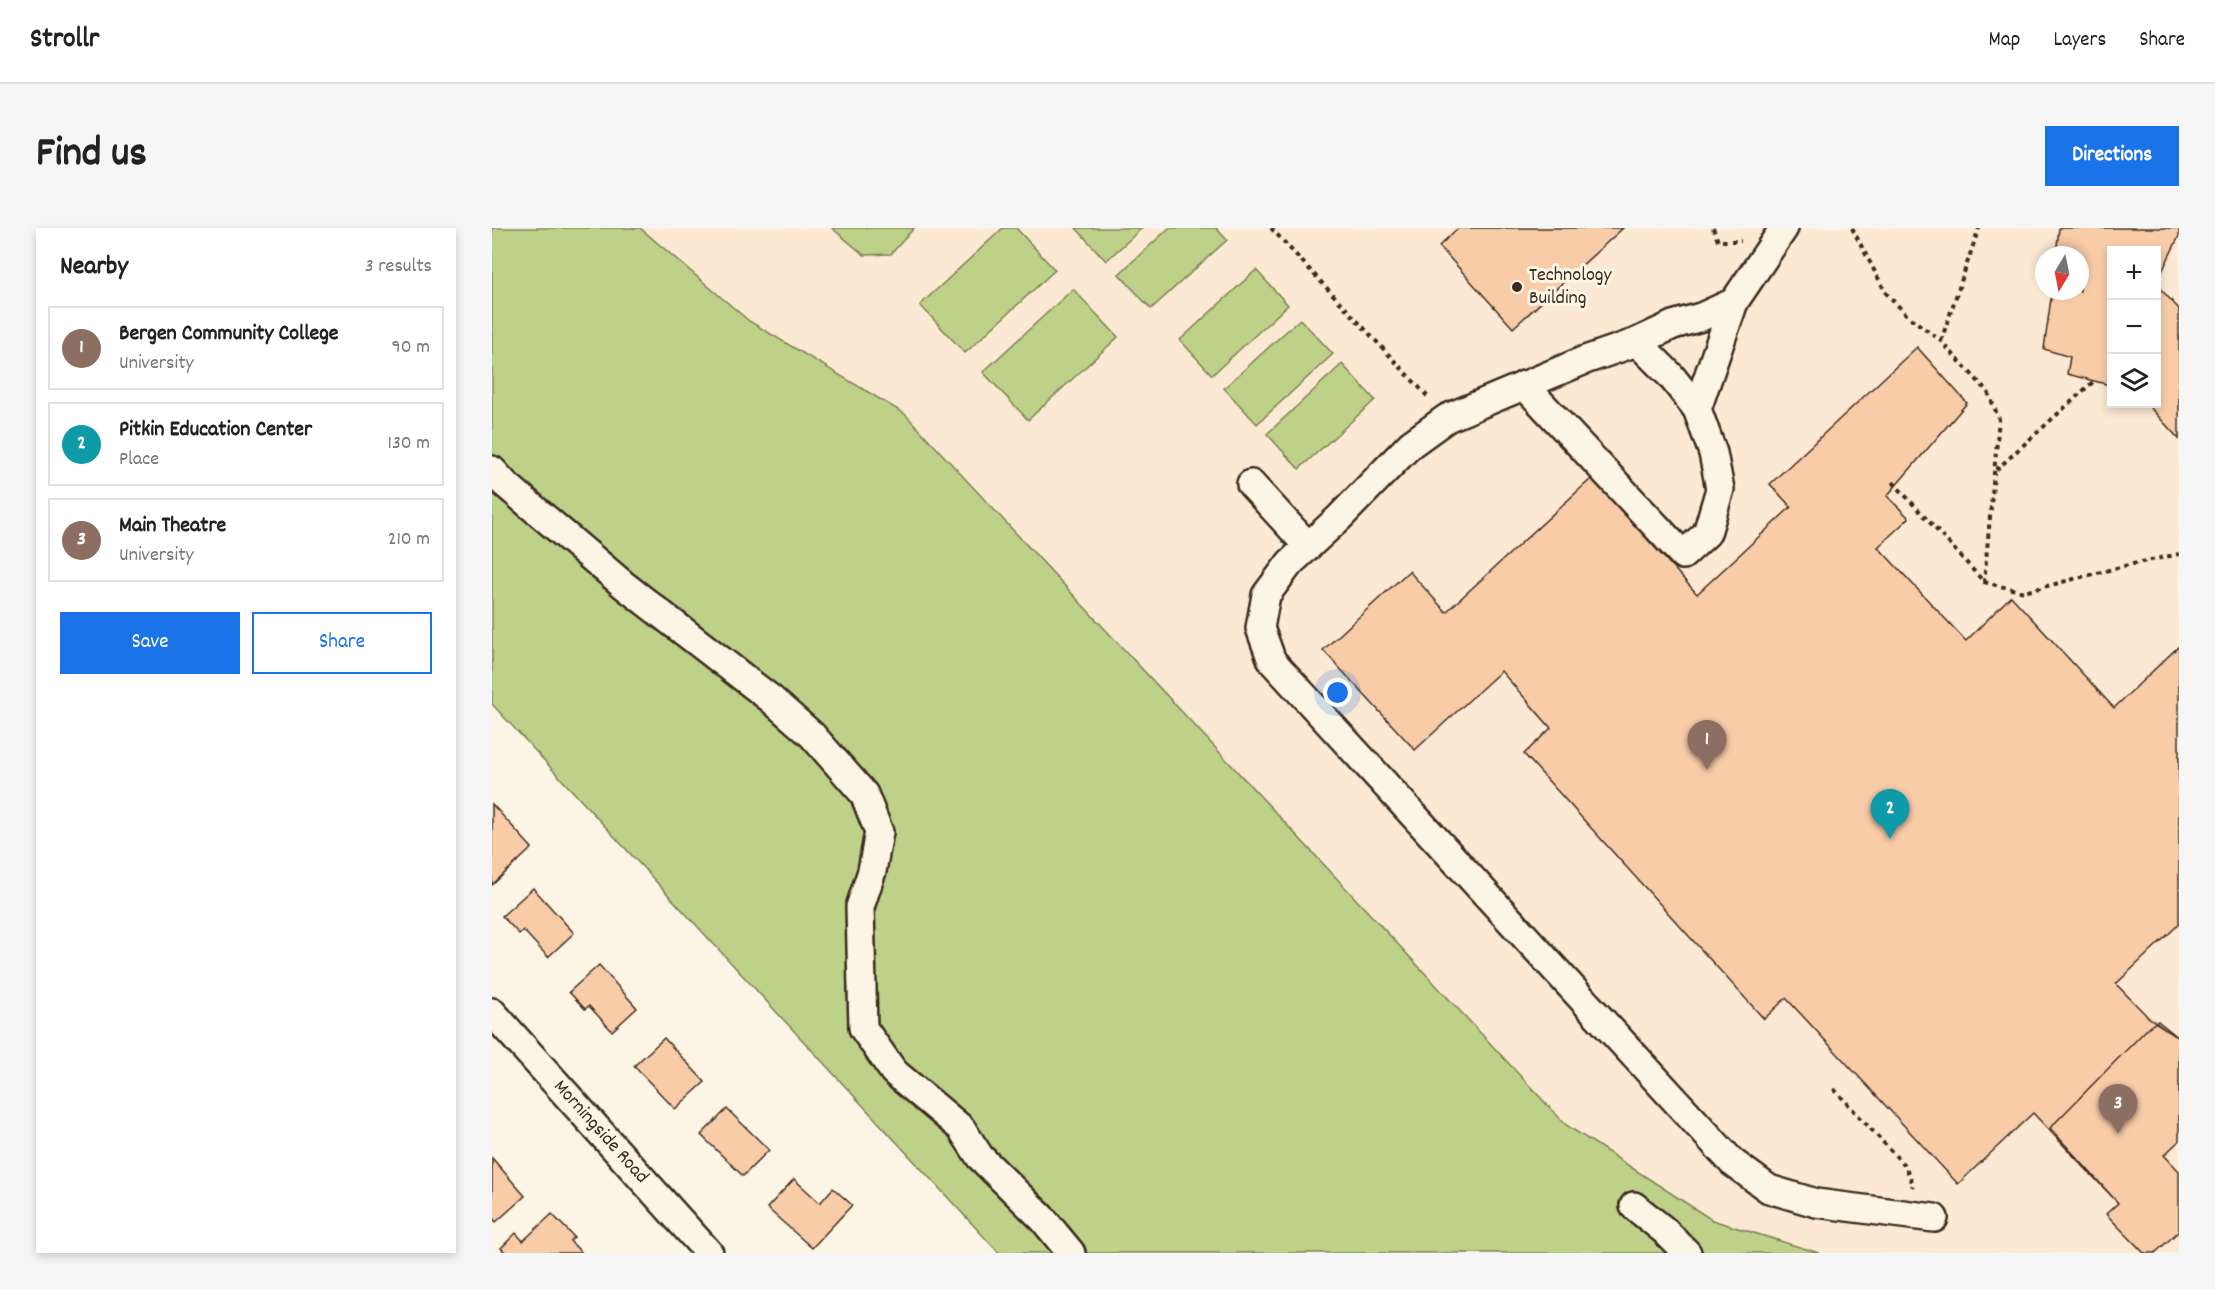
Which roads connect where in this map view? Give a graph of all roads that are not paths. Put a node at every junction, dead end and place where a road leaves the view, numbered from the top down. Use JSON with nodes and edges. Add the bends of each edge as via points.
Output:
{"nodes":[{"id":1,"x":1784,"y":228,"type":"edge"},
{"id":2,"x":1734,"y":302,"type":"junction"},
{"id":3,"x":1637,"y":342,"type":"junction"},
{"id":4,"x":1524,"y":385,"type":"junction"},
{"id":5,"x":1697,"y":409,"type":"junction"},
{"id":6,"x":492,"y":470,"type":"edge"},
{"id":7,"x":1251,"y":484,"type":"dead end"},
{"id":8,"x":1308,"y":546,"type":"junction"},
{"id":9,"x":492,"y":1012,"type":"edge"},
{"id":10,"x":1634,"y":1206,"type":"dead end"},
{"id":11,"x":1934,"y":1218,"type":"dead end"},
{"id":12,"x":709,"y":1253,"type":"edge"},
{"id":13,"x":1071,"y":1253,"type":"edge"},
{"id":14,"x":1687,"y":1253,"type":"edge"}],
"edges":[{"from":1,"to":2,"type":"street"},
{"from":2,"to":3,"type":"street"},
{"from":2,"to":5,"type":"street"},
{"from":3,"to":4,"type":"street"},
{"from":3,"to":5,"type":"street"},
{"from":4,"to":5,"type":"street","via":[[1683,555],[1707,533],[1720,489],[1713,453]]},
{"from":4,"to":8,"type":"street","via":[[1447,418],[1411,444]]},
{"from":6,"to":13,"type":"street","via":[[588,556],[771,699],[812,735],[864,794],[879,832],[860,907],[863,1028],[894,1072],[961,1128],[980,1157]]},
{"from":7,"to":8,"type":"street"},
{"from":8,"to":11,"type":"street","via":[[1266,595],[1260,628],[1272,661],[1732,1162],[1769,1189],[1816,1203]]},
{"from":9,"to":12,"type":"street","name":"Morningside Road"},
{"from":10,"to":14,"type":"street"}]}
